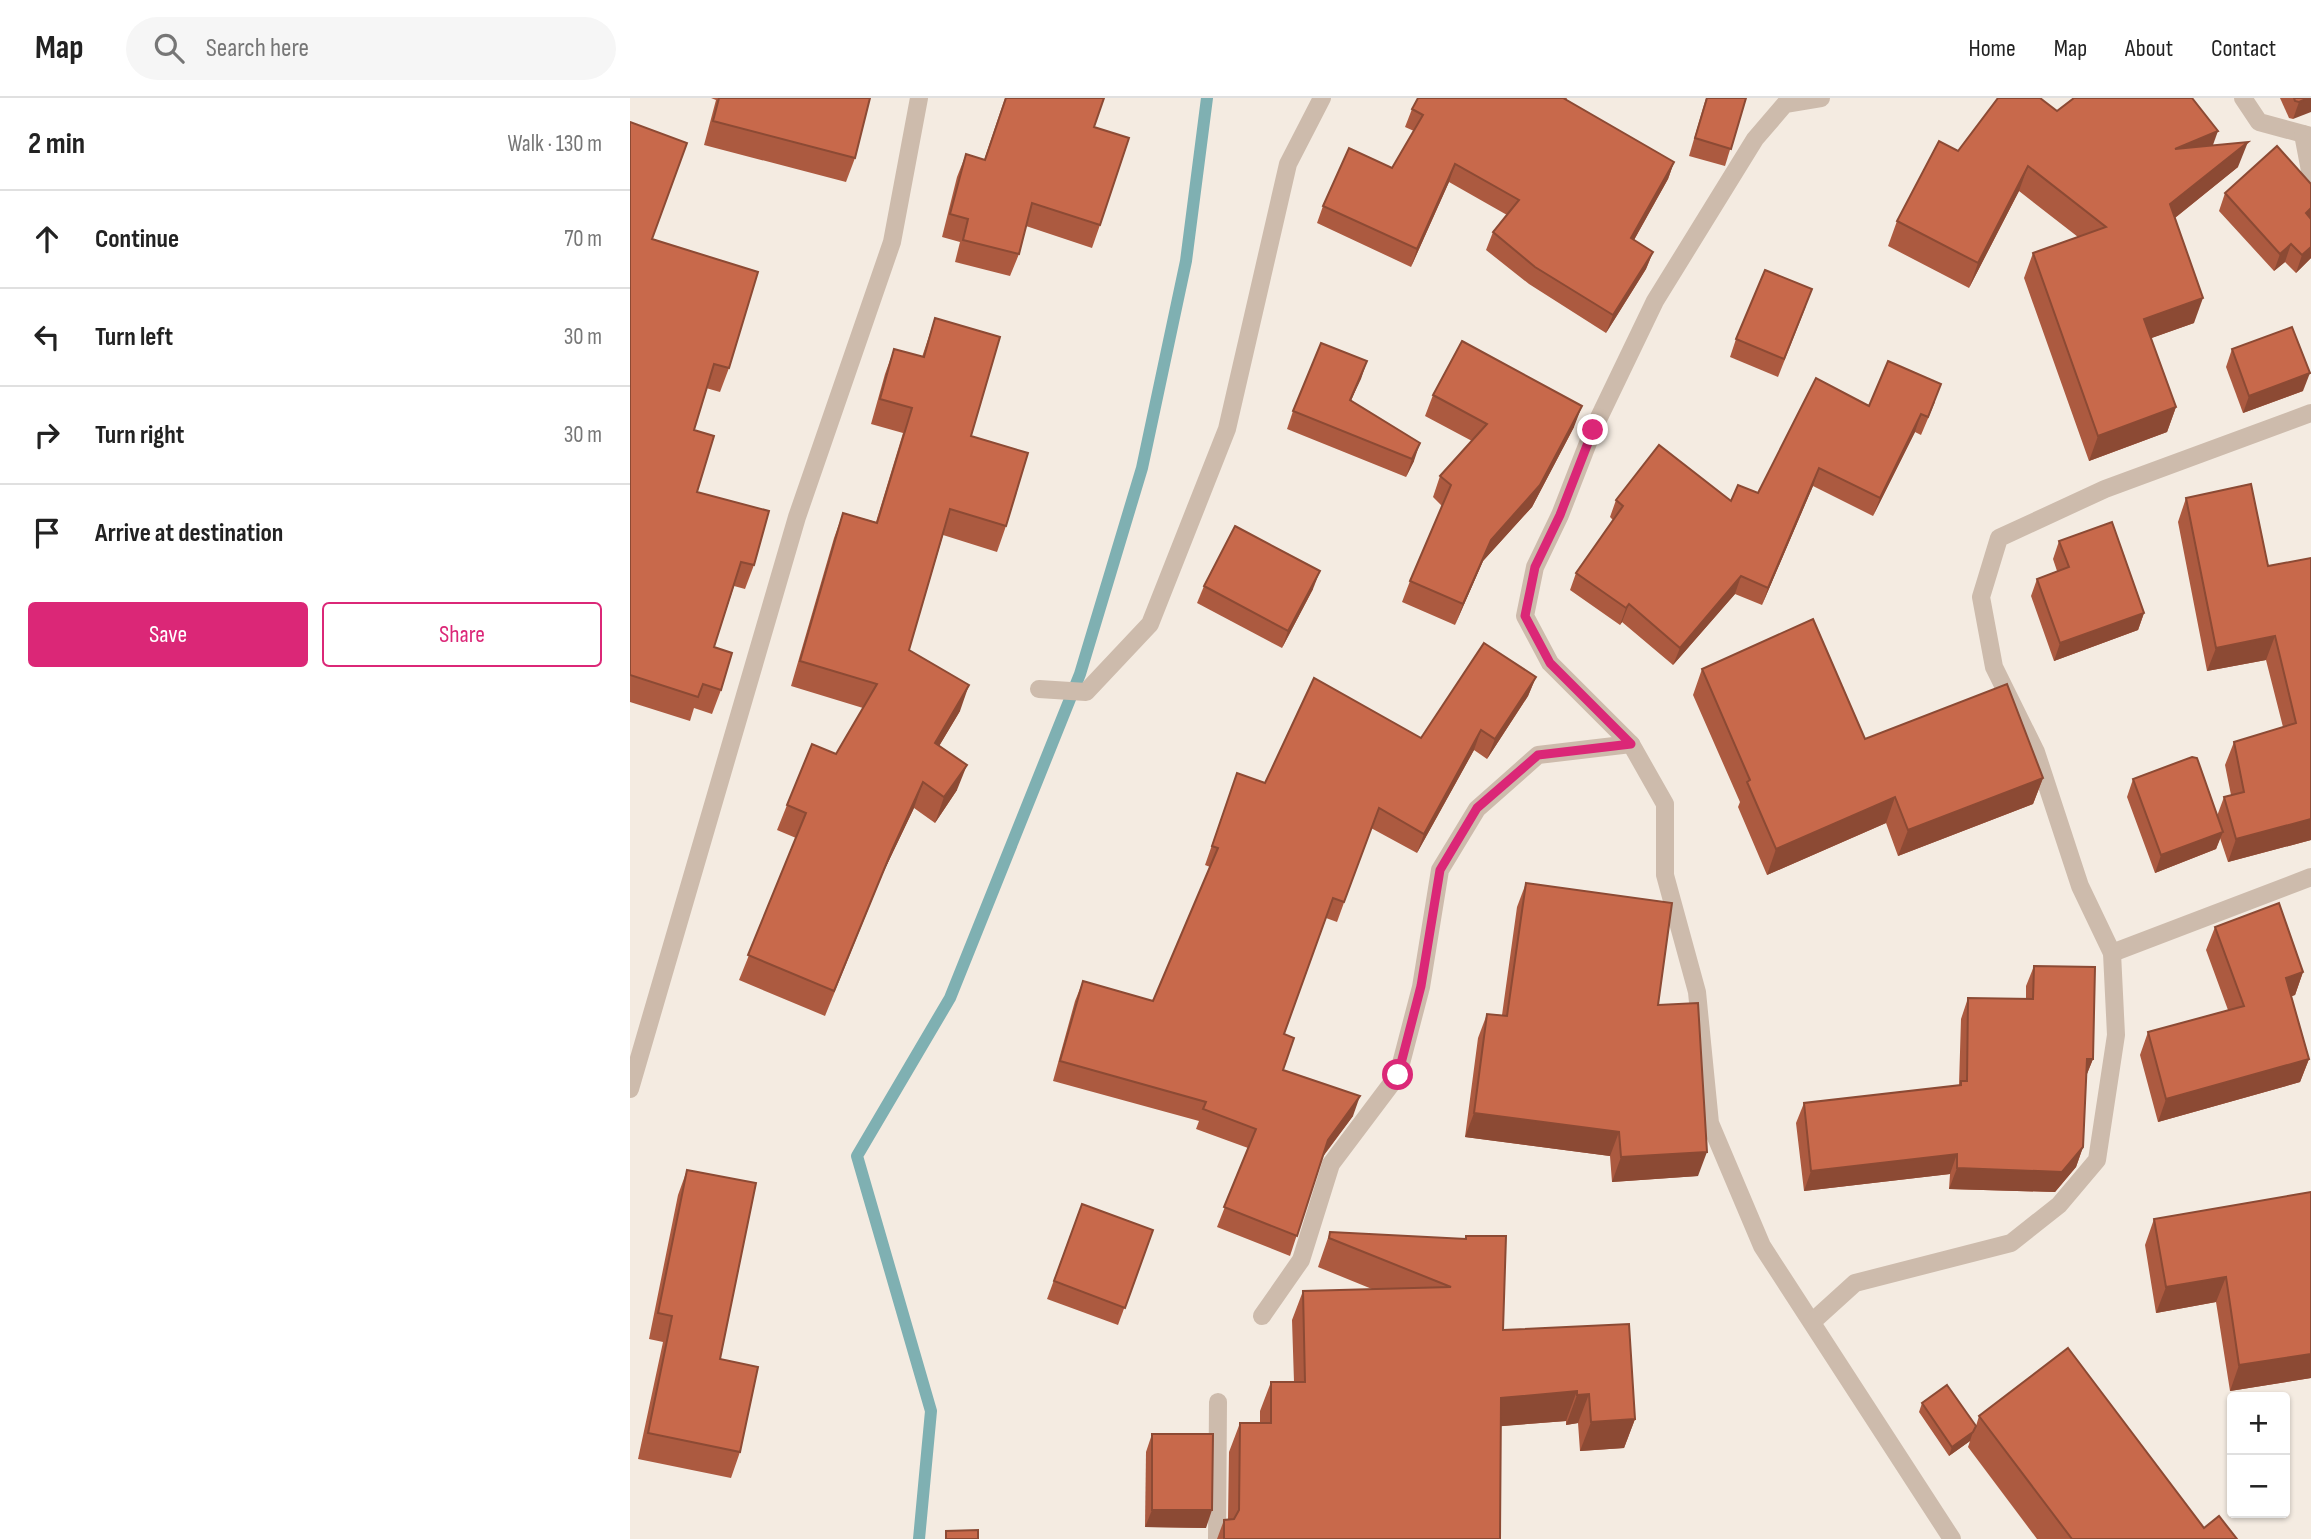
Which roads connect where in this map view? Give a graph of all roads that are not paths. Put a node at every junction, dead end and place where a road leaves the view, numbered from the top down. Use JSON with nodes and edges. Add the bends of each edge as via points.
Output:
{"nodes":[{"id":1,"x":919,"y":98,"type":"edge"},
{"id":2,"x":1322,"y":98,"type":"edge"},
{"id":3,"x":1821,"y":98,"type":"edge"},
{"id":4,"x":2243,"y":98,"type":"edge"},
{"id":5,"x":1780,"y":101,"type":"edge"},
{"id":6,"x":2307,"y":135,"type":"edge"},
{"id":7,"x":2311,"y":176,"type":"edge"},
{"id":8,"x":2311,"y":413,"type":"edge"},
{"id":9,"x":1039,"y":689,"type":"dead end"},
{"id":10,"x":1631,"y":744,"type":"junction"},
{"id":11,"x":2311,"y":877,"type":"edge"},
{"id":12,"x":2112,"y":953,"type":"junction"},
{"id":13,"x":630,"y":1089,"type":"edge"},
{"id":14,"x":1262,"y":1317,"type":"dead end"},
{"id":15,"x":1812,"y":1322,"type":"junction"},
{"id":16,"x":1218,"y":1402,"type":"dead end"},
{"id":17,"x":1217,"y":1539,"type":"edge"},
{"id":18,"x":1952,"y":1539,"type":"edge"}],
"edges":[{"from":1,"to":13,"type":"street","via":[[892,242],[797,517]]},
{"from":2,"to":9,"type":"street","via":[[1288,164],[1227,429],[1150,624],[1086,692]]},
{"from":3,"to":5,"type":"street"},
{"from":4,"to":6,"type":"street","via":[[2259,122]]},
{"from":5,"to":10,"type":"street","via":[[1655,301],[1535,567],[1525,616],[1550,663]]},
{"from":6,"to":7,"type":"street"},
{"from":8,"to":12,"type":"street","via":[[2105,489],[1998,538],[1981,597],[1994,667],[2036,752],[2080,887]]},
{"from":10,"to":14,"type":"street","via":[[1538,755],[1477,808],[1440,870],[1421,986],[1398,1075],[1331,1164],[1301,1260]]},
{"from":10,"to":15,"type":"street","via":[[1665,804],[1665,876],[1697,992],[1710,1123],[1762,1246]]},
{"from":11,"to":12,"type":"street"},
{"from":12,"to":15,"type":"street","via":[[2116,1035],[2097,1160],[2090,1169],[2059,1205],[2011,1243],[1855,1283]]},
{"from":15,"to":18,"type":"street"},
{"from":16,"to":17,"type":"street"}]}
